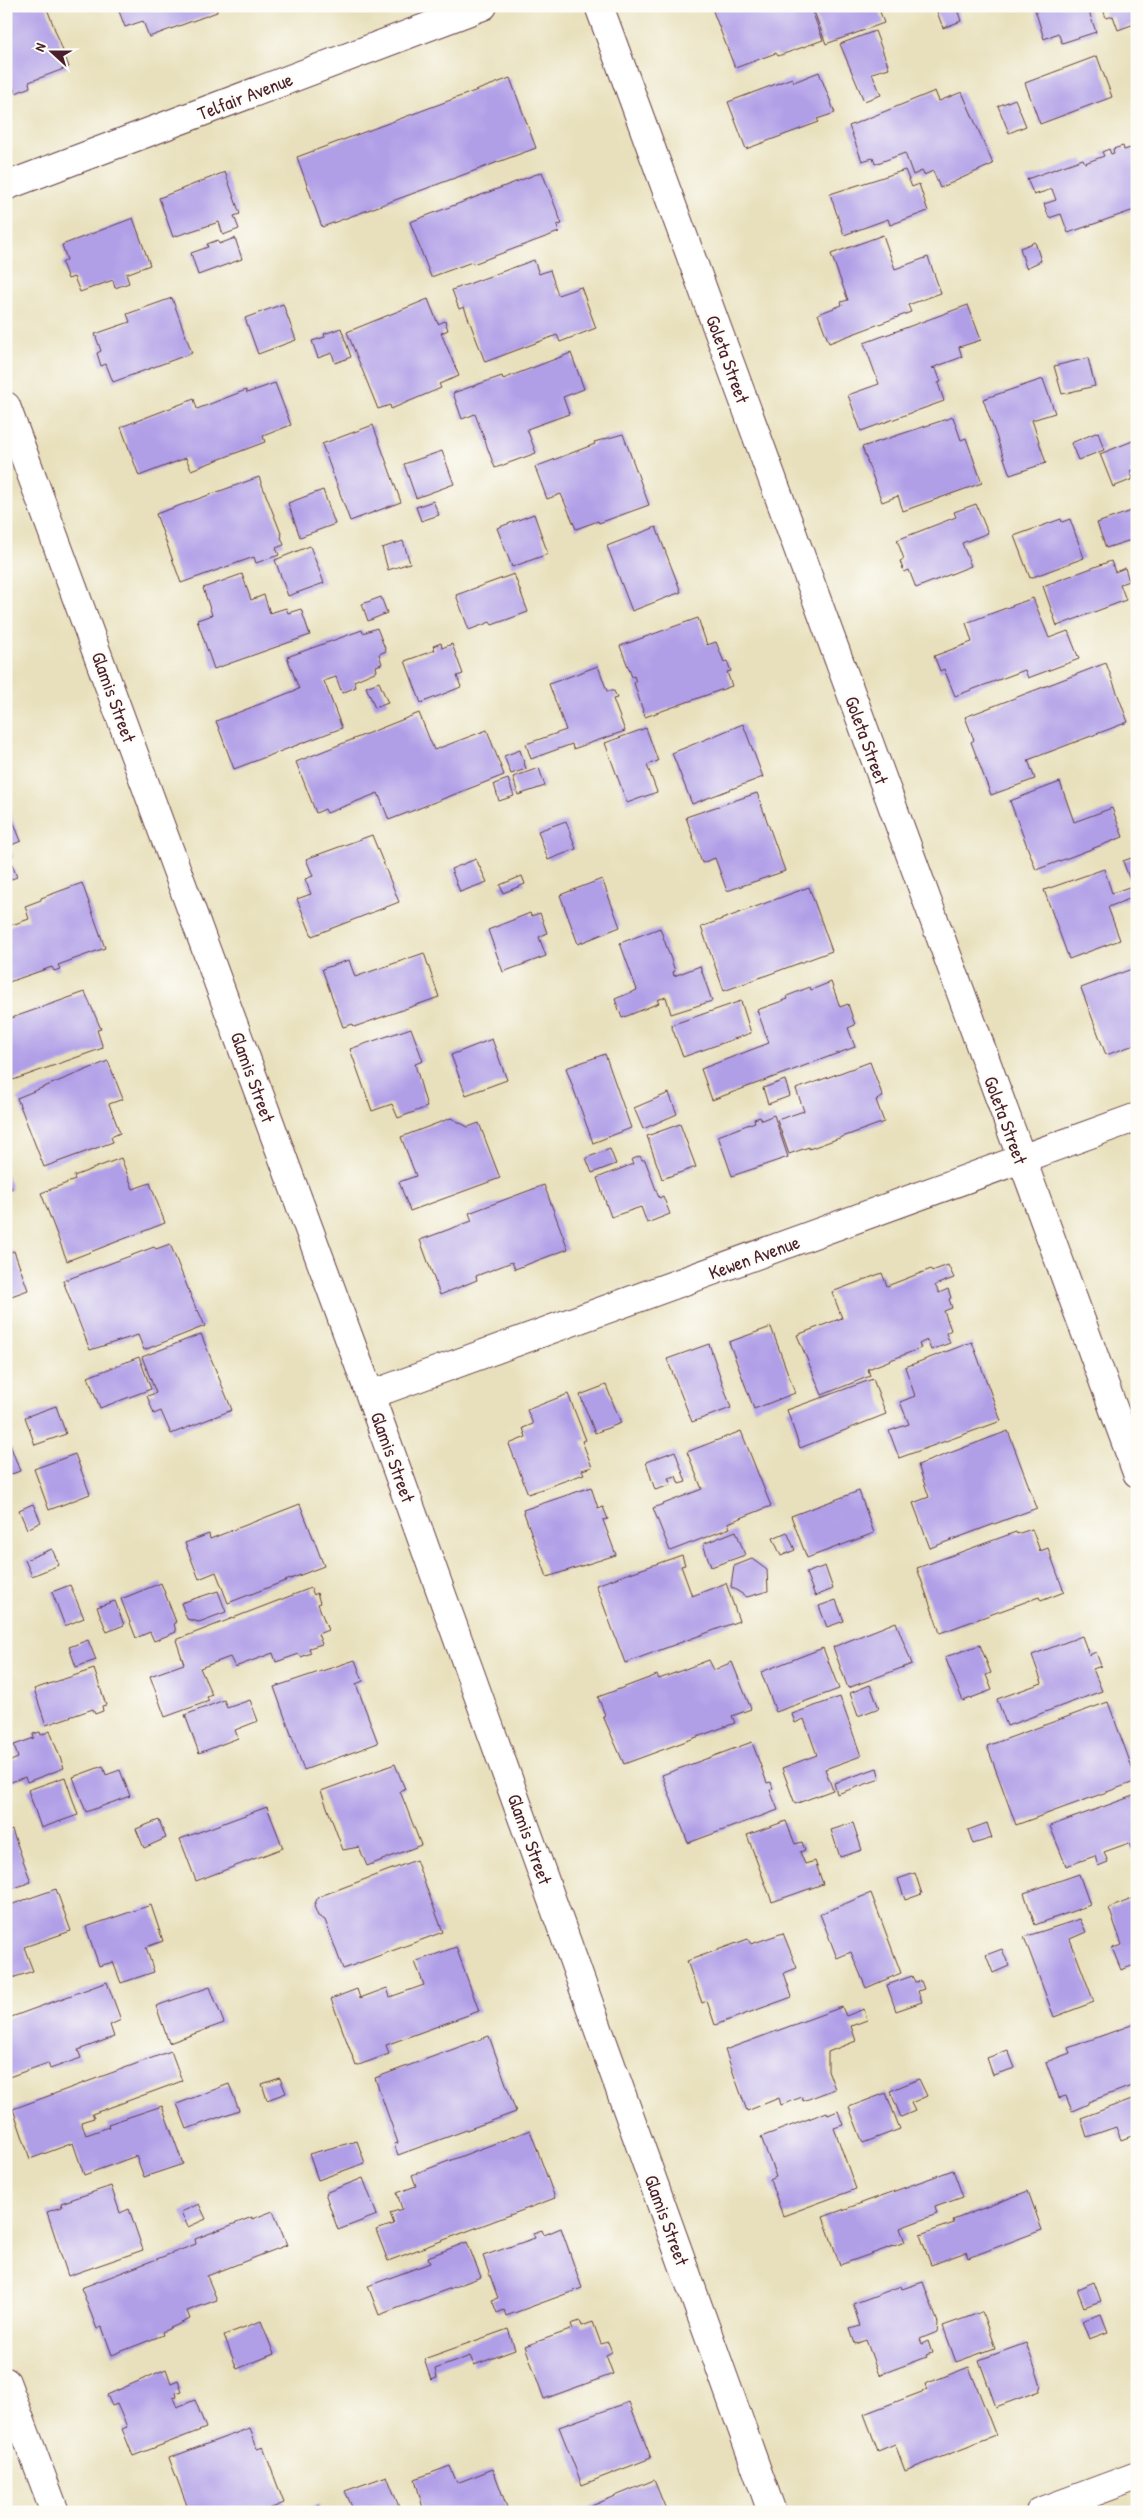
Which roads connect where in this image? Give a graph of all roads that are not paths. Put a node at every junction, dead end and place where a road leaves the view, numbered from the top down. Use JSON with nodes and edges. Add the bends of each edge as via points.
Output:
{"nodes":[{"id":1,"x":483,"y":6,"type":"edge"},
{"id":2,"x":599,"y":6,"type":"edge"},
{"id":3,"x":6,"y":186,"type":"edge"},
{"id":4,"x":6,"y":406,"type":"edge"},
{"id":5,"x":1137,"y":1117,"type":"edge"},
{"id":6,"x":1021,"y":1161,"type":"junction"},
{"id":7,"x":370,"y":1395,"type":"junction"},
{"id":8,"x":1137,"y":1473,"type":"edge"},
{"id":9,"x":6,"y":2382,"type":"edge"},
{"id":10,"x":1137,"y":2476,"type":"edge"},
{"id":11,"x":55,"y":2512,"type":"edge"},
{"id":12,"x":772,"y":2512,"type":"edge"},
{"id":13,"x":1040,"y":2512,"type":"edge"}],
"edges":[{"from":1,"to":3,"type":"street","name":"Telfair Avenue"},
{"from":2,"to":6,"type":"street","name":"Goleta Street"},
{"from":4,"to":7,"type":"street","name":"Glamis Street"},
{"from":5,"to":6,"type":"street","name":"Kewen Avenue"},
{"from":6,"to":7,"type":"street","name":"Kewen Avenue"},
{"from":6,"to":8,"type":"street","name":"Goleta Street"},
{"from":7,"to":12,"type":"street","name":"Glamis Street"},
{"from":9,"to":11,"type":"street"},
{"from":10,"to":13,"type":"street"}]}
